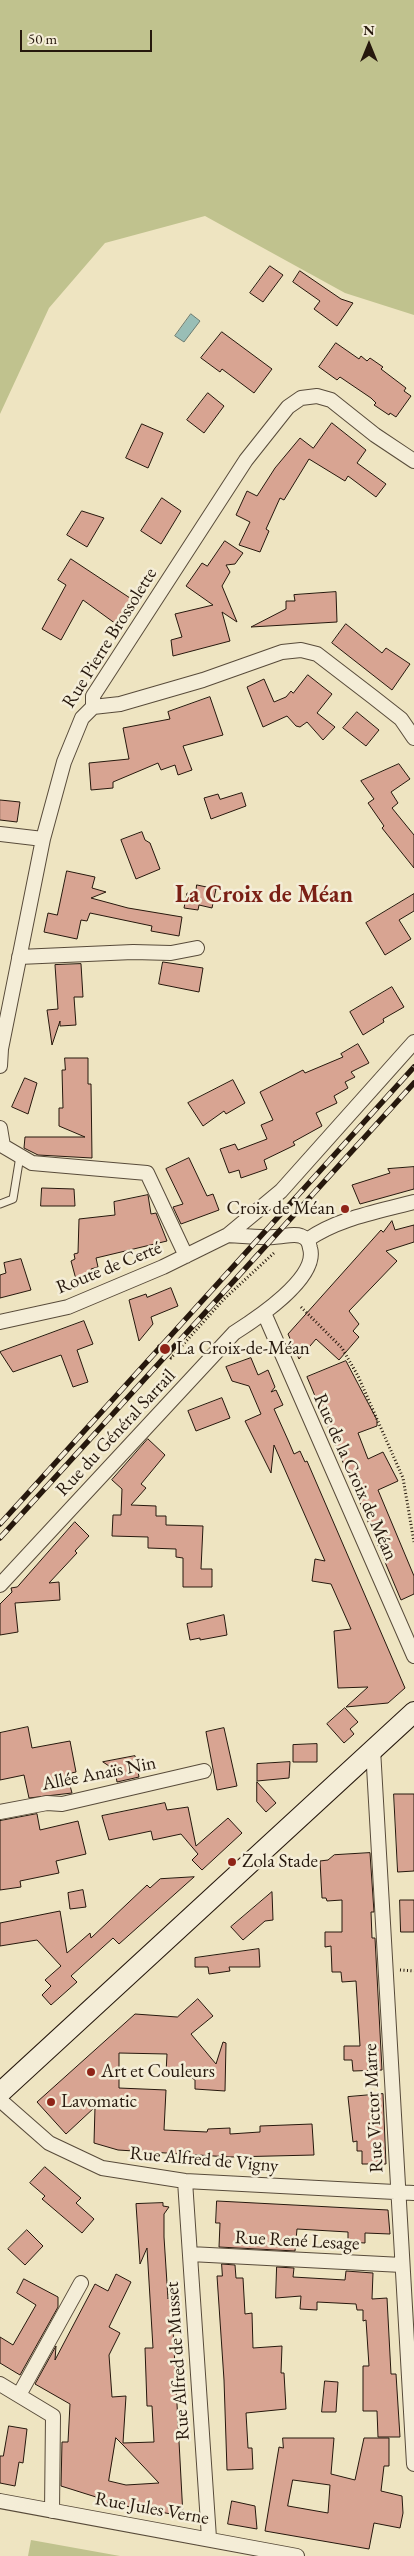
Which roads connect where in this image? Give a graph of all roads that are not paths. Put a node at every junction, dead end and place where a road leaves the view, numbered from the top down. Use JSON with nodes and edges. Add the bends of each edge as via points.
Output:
{"nodes":[{"id":1,"x":414,"y":461,"type":"edge"},
{"id":2,"x":93,"y":707,"type":"junction"},
{"id":3,"x":414,"y":738,"type":"edge"},
{"id":4,"x":0,"y":834,"type":"edge"},
{"id":5,"x":43,"y":838,"type":"junction"},
{"id":6,"x":196,"y":948,"type":"dead end"},
{"id":7,"x":20,"y":958,"type":"junction"},
{"id":8,"x":414,"y":1042,"type":"edge"},
{"id":9,"x":0,"y":1066,"type":"edge"},
{"id":10,"x":0,"y":1128,"type":"edge"},
{"id":11,"x":20,"y":1156,"type":"junction"},
{"id":12,"x":414,"y":1202,"type":"edge"},
{"id":13,"x":0,"y":1204,"type":"edge"},
{"id":14,"x":228,"y":1235,"type":"junction"},
{"id":15,"x":307,"y":1240,"type":"junction"},
{"id":16,"x":186,"y":1256,"type":"junction"},
{"id":17,"x":264,"y":1313,"type":"junction"},
{"id":18,"x":0,"y":1322,"type":"edge"},
{"id":19,"x":0,"y":1584,"type":"edge"},
{"id":20,"x":414,"y":1656,"type":"edge"},
{"id":21,"x":414,"y":1712,"type":"edge"},
{"id":22,"x":373,"y":1750,"type":"junction"},
{"id":23,"x":204,"y":1772,"type":"dead end"},
{"id":24,"x":0,"y":1812,"type":"edge"},
{"id":25,"x":0,"y":2093,"type":"edge"},
{"id":26,"x":0,"y":2100,"type":"edge"},
{"id":27,"x":185,"y":2181,"type":"junction"},
{"id":28,"x":398,"y":2192,"type":"junction"},
{"id":29,"x":414,"y":2193,"type":"edge"},
{"id":30,"x":190,"y":2254,"type":"junction"},
{"id":31,"x":402,"y":2265,"type":"junction"},
{"id":32,"x":81,"y":2284,"type":"dead end"},
{"id":33,"x":0,"y":2384,"type":"edge"},
{"id":34,"x":20,"y":2395,"type":"junction"},
{"id":35,"x":414,"y":2464,"type":"edge"},
{"id":36,"x":0,"y":2501,"type":"edge"},
{"id":37,"x":52,"y":2511,"type":"junction"},
{"id":38,"x":209,"y":2538,"type":"junction"},
{"id":39,"x":297,"y":2556,"type":"edge"}],
"edges":[{"from":1,"to":2,"type":"street","name":"Rue Pierre Brossolette","via":[[331,400],[317,396],[301,398],[288,407],[246,460],[113,664],[93,696]]},
{"from":2,"to":3,"type":"street","via":[[120,704],[203,680],[282,652],[301,650],[317,654],[401,719]]},
{"from":2,"to":5,"type":"street","name":"Rue Pierre Brossolette","via":[[82,718],[64,762]]},
{"from":4,"to":5,"type":"street"},
{"from":5,"to":7,"type":"street","name":"Rue Pierre Brossolette"},
{"from":6,"to":7,"type":"street","via":[[170,953]]},
{"from":7,"to":9,"type":"street","name":"Rue Pierre Brossolette"},
{"from":8,"to":14,"type":"street","name":"Route de Certé","via":[[281,1191]]},
{"from":10,"to":11,"type":"street","via":[[3,1146]]},
{"from":11,"to":13,"type":"lane","via":[[14,1199]]},
{"from":11,"to":16,"type":"street","via":[[32,1162],[147,1172]]},
{"from":12,"to":15,"type":"street","via":[[351,1219],[323,1229]]},
{"from":14,"to":15,"type":"street","via":[[274,1238],[293,1235]]},
{"from":14,"to":16,"type":"street","name":"Route de Certé"},
{"from":15,"to":17,"type":"street","name":"Rue du Général Sarrail","via":[[311,1258],[305,1272]]},
{"from":16,"to":18,"type":"street","name":"Route de Certé","via":[[68,1307]]},
{"from":17,"to":19,"type":"street","name":"Rue du Général Sarrail","via":[[234,1333]]},
{"from":17,"to":20,"type":"street","name":"Rue de la Croix de Méan"},
{"from":21,"to":22,"type":"main road"},
{"from":22,"to":25,"type":"main road"},
{"from":22,"to":28,"type":"street","name":"Rue Victor Marre"},
{"from":23,"to":24,"type":"street","name":"Allée Anaïs Nin","via":[[62,1804],[47,1803]]},
{"from":26,"to":27,"type":"street","name":"Rue Alfred de Vigny","via":[[49,2143],[102,2168]]},
{"from":27,"to":28,"type":"street","name":"Rue Alfred de Vigny"},
{"from":27,"to":30,"type":"street","name":"Rue Alfred de Musset"},
{"from":28,"to":29,"type":"street","name":"Rue Alfred de Vigny"},
{"from":28,"to":31,"type":"street","name":"Rue Victor Marre"},
{"from":30,"to":31,"type":"street","name":"Rue René Lesage"},
{"from":30,"to":38,"type":"street","name":"Rue Alfred de Musset"},
{"from":31,"to":35,"type":"street","name":"Rue Victor Marre"},
{"from":32,"to":34,"type":"street"},
{"from":33,"to":34,"type":"street"},
{"from":34,"to":37,"type":"street","via":[[53,2416]]},
{"from":36,"to":37,"type":"street","name":"Rue Jules Verne"},
{"from":37,"to":38,"type":"street","name":"Rue Jules Verne"},
{"from":38,"to":39,"type":"street","name":"Rue Jules Verne"}]}
